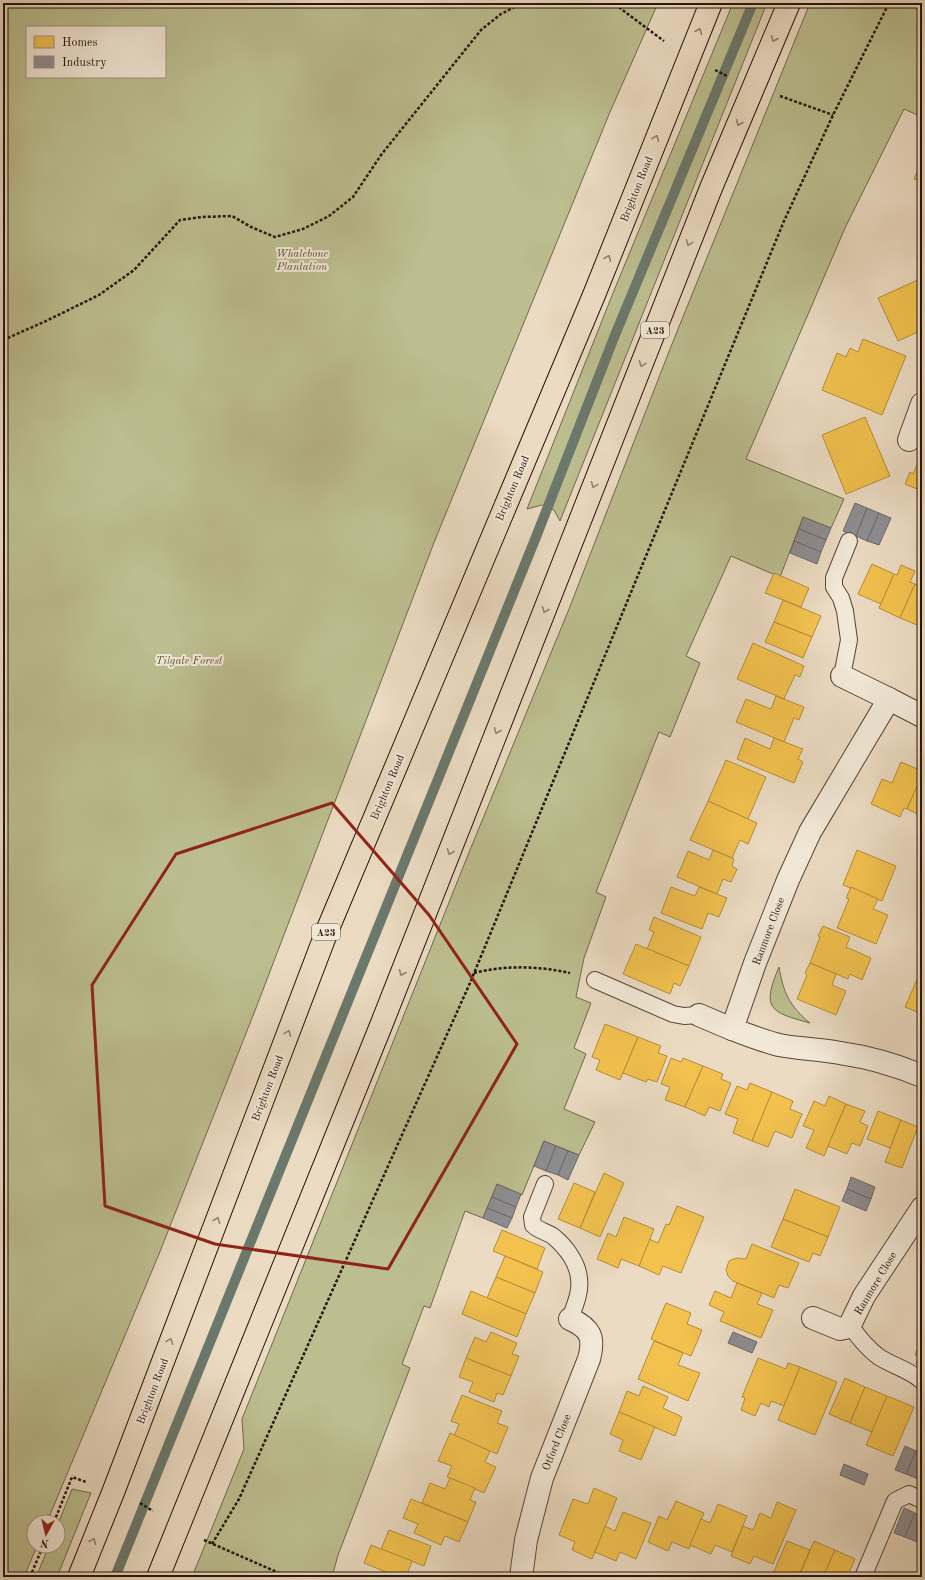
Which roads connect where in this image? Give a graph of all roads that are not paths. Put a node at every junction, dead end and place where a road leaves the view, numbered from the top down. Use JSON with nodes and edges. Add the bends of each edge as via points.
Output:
{"nodes":[{"id":1,"x":711,"y":3,"type":"edge"},
{"id":2,"x":789,"y":3,"type":"edge"},
{"id":3,"x":922,"y":404,"type":"edge"},
{"id":4,"x":909,"y":440,"type":"dead end"},
{"id":5,"x":848,"y":541,"type":"dead end"},
{"id":6,"x":842,"y":676,"type":"joint"},
{"id":7,"x":888,"y":699,"type":"junction"},
{"id":8,"x":922,"y":716,"type":"edge"},
{"id":9,"x":595,"y":980,"type":"road end"},
{"id":10,"x":700,"y":1014,"type":"joint"},
{"id":11,"x":732,"y":1029,"type":"junction"},
{"id":12,"x":922,"y":1076,"type":"edge"},
{"id":13,"x":545,"y":1184,"type":"dead end"},
{"id":14,"x":922,"y":1208,"type":"edge"},
{"id":15,"x":813,"y":1318,"type":"dead end"},
{"id":16,"x":570,"y":1319,"type":"joint"},
{"id":17,"x":850,"y":1325,"type":"junction"},
{"id":18,"x":922,"y":1381,"type":"edge"},
{"id":19,"x":922,"y":1500,"type":"edge"},
{"id":20,"x":79,"y":1577,"type":"edge"},
{"id":21,"x":158,"y":1577,"type":"edge"},
{"id":22,"x":521,"y":1577,"type":"edge"},
{"id":23,"x":863,"y":1577,"type":"edge"}],
"edges":[{"from":20,"to":1,"type":"main road","name":"Brighton Road","number":"A23","one_way":true,"via":[[327,931],[594,295]]},
{"from":2,"to":21,"type":"main road","number":"A23","one_way":true,"via":[[711,188],[385,1016]]},
{"from":3,"to":4,"type":"street"},
{"from":5,"to":6,"type":"lane","via":[[834,578],[834,587],[845,612],[849,640]]},
{"from":6,"to":7,"type":"street"},
{"from":7,"to":8,"type":"street"},
{"from":7,"to":11,"type":"street","name":"Ranmore Close","via":[[810,832],[788,880]]},
{"from":9,"to":10,"type":"lane","via":[[673,1014]]},
{"from":10,"to":11,"type":"street"},
{"from":11,"to":12,"type":"street","via":[[779,1045],[854,1056]]},
{"from":13,"to":16,"type":"lane","via":[[532,1217],[533,1225],[553,1236],[568,1250],[575,1266],[579,1280]]},
{"from":14,"to":17,"type":"street","name":"Ranmore Close","via":[[864,1296]]},
{"from":15,"to":17,"type":"street","name":"Ranmore Close","via":[[840,1329]]},
{"from":16,"to":22,"type":"street","name":"Otford Close","via":[[582,1324],[588,1331],[592,1339],[592,1348],[542,1478],[526,1540]]},
{"from":17,"to":18,"type":"lane","via":[[862,1342],[880,1357]]},
{"from":19,"to":23,"type":"lane","via":[[909,1494],[895,1501]]}]}
